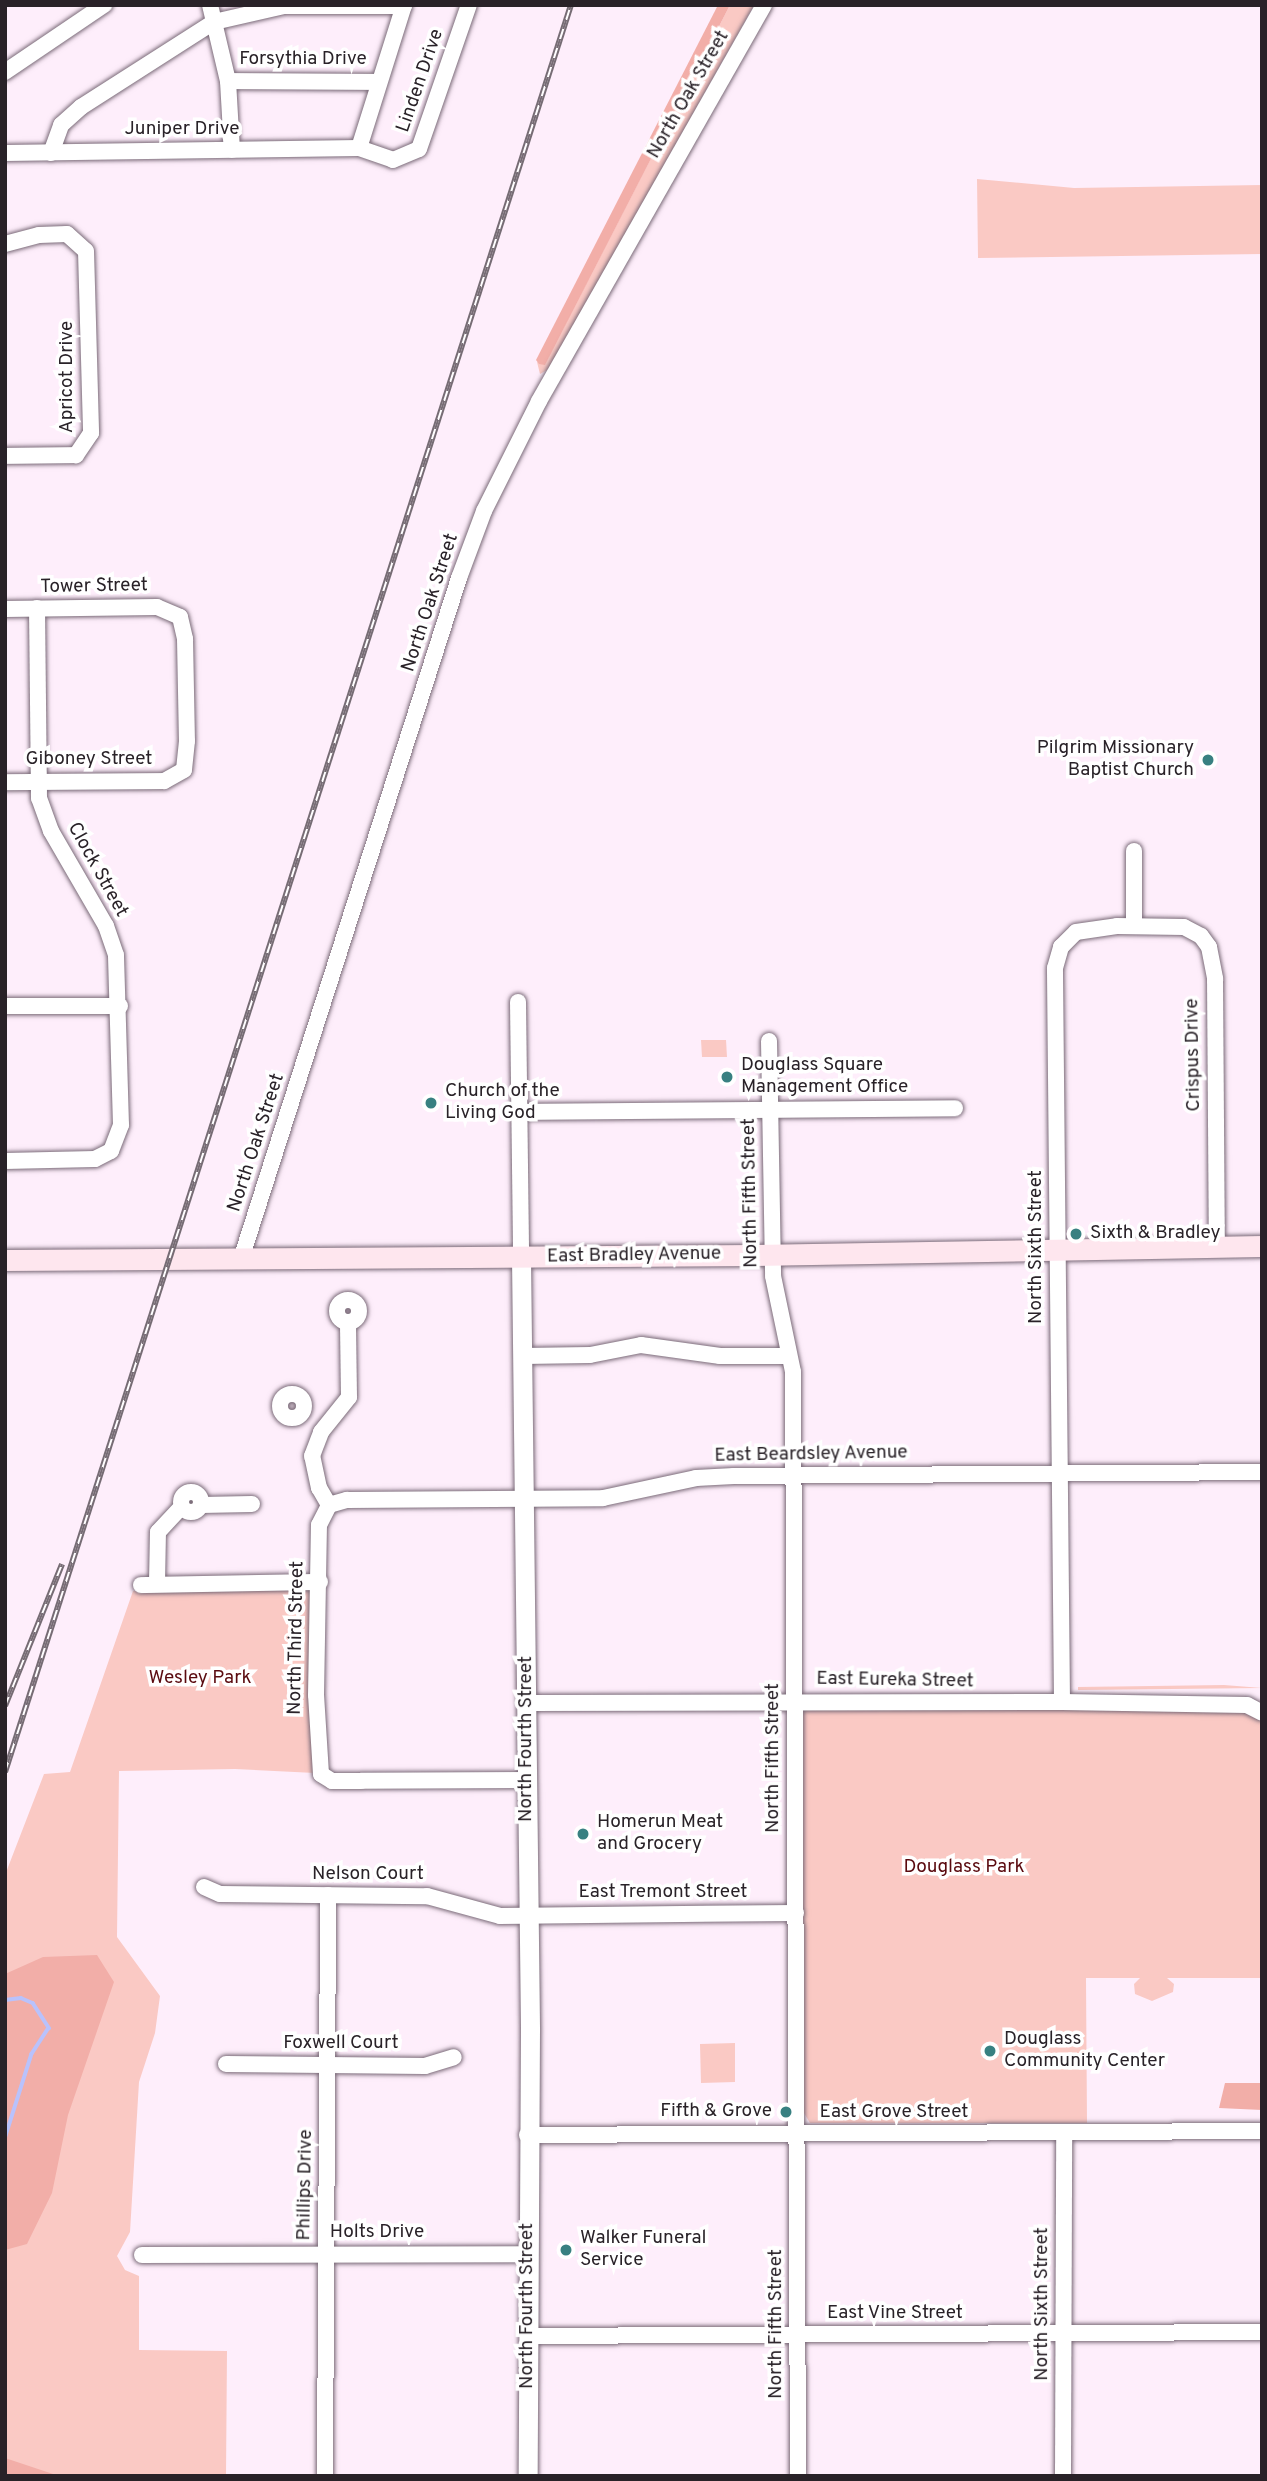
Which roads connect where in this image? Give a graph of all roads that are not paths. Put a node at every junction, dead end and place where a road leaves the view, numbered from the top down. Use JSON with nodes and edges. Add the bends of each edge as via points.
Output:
{"nodes":[{"id":1,"x":104,"y":5,"type":"edge"},
{"id":2,"x":209,"y":5,"type":"edge"},
{"id":3,"x":469,"y":5,"type":"edge"},
{"id":4,"x":764,"y":5,"type":"edge"},
{"id":5,"x":404,"y":6,"type":"edge"},
{"id":6,"x":214,"y":23,"type":"junction"},
{"id":7,"x":5,"y":72,"type":"edge"},
{"id":8,"x":228,"y":81,"type":"junction"},
{"id":9,"x":379,"y":82,"type":"junction"},
{"id":10,"x":359,"y":148,"type":"junction"},
{"id":11,"x":232,"y":150,"type":"junction"},
{"id":12,"x":5,"y":153,"type":"edge"},
{"id":13,"x":51,"y":153,"type":"junction"},
{"id":14,"x":5,"y":244,"type":"edge"},
{"id":15,"x":5,"y":456,"type":"edge"},
{"id":16,"x":37,"y":608,"type":"junction"},
{"id":17,"x":5,"y":609,"type":"edge"},
{"id":18,"x":173,"y":778,"type":"joint"},
{"id":19,"x":5,"y":782,"type":"edge"},
{"id":20,"x":38,"y":782,"type":"junction"},
{"id":21,"x":1134,"y":851,"type":"dead end"},
{"id":22,"x":1134,"y":925,"type":"junction"},
{"id":23,"x":518,"y":1002,"type":"dead end"},
{"id":24,"x":5,"y":1006,"type":"edge"},
{"id":25,"x":120,"y":1006,"type":"junction"},
{"id":26,"x":769,"y":1041,"type":"dead end"},
{"id":27,"x":956,"y":1108,"type":"dead end"},
{"id":28,"x":771,"y":1110,"type":"junction"},
{"id":29,"x":519,"y":1112,"type":"junction"},
{"id":30,"x":5,"y":1161,"type":"edge"},
{"id":31,"x":1262,"y":1246,"type":"edge"},
{"id":32,"x":1059,"y":1247,"type":"junction"},
{"id":33,"x":1217,"y":1247,"type":"junction"},
{"id":34,"x":773,"y":1255,"type":"junction"},
{"id":35,"x":521,"y":1258,"type":"junction"},
{"id":36,"x":241,"y":1259,"type":"junction"},
{"id":37,"x":5,"y":1260,"type":"edge"},
{"id":38,"x":348,"y":1322,"type":"dead end"},
{"id":39,"x":523,"y":1356,"type":"junction"},
{"id":40,"x":789,"y":1356,"type":"junction"},
{"id":41,"x":301,"y":1414,"type":"dead end"},
{"id":42,"x":321,"y":1432,"type":"junction"},
{"id":43,"x":1261,"y":1472,"type":"edge"},
{"id":44,"x":1061,"y":1474,"type":"junction"},
{"id":45,"x":794,"y":1475,"type":"junction"},
{"id":46,"x":525,"y":1499,"type":"junction"},
{"id":47,"x":252,"y":1504,"type":"dead end"},
{"id":48,"x":329,"y":1505,"type":"junction"},
{"id":49,"x":320,"y":1582,"type":"junction"},
{"id":50,"x":794,"y":1701,"type":"junction"},
{"id":51,"x":1062,"y":1702,"type":"junction"},
{"id":52,"x":527,"y":1703,"type":"junction"},
{"id":53,"x":1261,"y":1712,"type":"edge"},
{"id":54,"x":527,"y":1780,"type":"junction"},
{"id":55,"x":204,"y":1887,"type":"dead end"},
{"id":56,"x":328,"y":1895,"type":"junction"},
{"id":57,"x":796,"y":1913,"type":"junction"},
{"id":58,"x":529,"y":1915,"type":"junction"},
{"id":59,"x":454,"y":2057,"type":"dead end"},
{"id":60,"x":226,"y":2064,"type":"dead end"},
{"id":61,"x":328,"y":2066,"type":"junction"},
{"id":62,"x":1262,"y":2131,"type":"edge"},
{"id":63,"x":1064,"y":2133,"type":"junction"},
{"id":64,"x":797,"y":2134,"type":"junction"},
{"id":65,"x":527,"y":2135,"type":"junction"},
{"id":66,"x":527,"y":2253,"type":"junction"},
{"id":67,"x":326,"y":2254,"type":"junction"},
{"id":68,"x":142,"y":2255,"type":"dead end"},
{"id":69,"x":1262,"y":2332,"type":"edge"},
{"id":70,"x":1064,"y":2333,"type":"junction"},
{"id":71,"x":528,"y":2336,"type":"junction"},
{"id":72,"x":797,"y":2336,"type":"junction"},
{"id":73,"x":325,"y":2476,"type":"edge"},
{"id":74,"x":528,"y":2476,"type":"edge"},
{"id":75,"x":797,"y":2476,"type":"edge"},
{"id":76,"x":1063,"y":2476,"type":"edge"}],
"edges":[{"from":1,"to":7,"type":"street"},
{"from":2,"to":6,"type":"street"},
{"from":3,"to":10,"type":"street","name":"Linden Drive","via":[[419,149],[394,160]]},
{"from":4,"to":36,"type":"street","name":"North Oak Street","via":[[529,419],[484,510]]},
{"from":5,"to":6,"type":"street","via":[[284,6]]},
{"from":5,"to":9,"type":"street"},
{"from":6,"to":8,"type":"street"},
{"from":6,"to":13,"type":"street","via":[[74,112],[61,125]]},
{"from":8,"to":9,"type":"street","name":"Forsythia Drive"},
{"from":8,"to":11,"type":"street"},
{"from":9,"to":10,"type":"street"},
{"from":10,"to":11,"type":"street","name":"Juniper Drive"},
{"from":11,"to":13,"type":"street","name":"Juniper Drive"},
{"from":12,"to":13,"type":"street","name":"Juniper Drive"},
{"from":14,"to":15,"type":"street","name":"Apricot Drive","via":[[67,234],[82,243],[89,268],[91,433],[76,455]]},
{"from":16,"to":17,"type":"street","name":"Tower Street"},
{"from":16,"to":18,"type":"street","name":"Tower Street","via":[[157,607],[180,617],[185,639],[187,760]]},
{"from":16,"to":20,"type":"street","name":"Clock Street"},
{"from":18,"to":20,"type":"street","name":"Giboney Street"},
{"from":19,"to":20,"type":"street","name":"Giboney Street"},
{"from":20,"to":25,"type":"street","name":"Clock Street","via":[[45,818],[106,926],[120,975]]},
{"from":21,"to":22,"type":"street"},
{"from":22,"to":32,"type":"street","name":"North Sixth Street","via":[[1076,932],[1058,955]]},
{"from":22,"to":33,"type":"street","name":"Crispus Drive","via":[[1195,931],[1213,958]]},
{"from":23,"to":29,"type":"street","name":"North Fourth Street"},
{"from":24,"to":25,"type":"street"},
{"from":25,"to":30,"type":"street","name":"Clock Street","via":[[121,1125],[111,1151],[94,1159]]},
{"from":26,"to":28,"type":"street","name":"North Fifth Street"},
{"from":27,"to":28,"type":"street"},
{"from":28,"to":29,"type":"street"},
{"from":28,"to":34,"type":"street","name":"North Fifth Street"},
{"from":29,"to":35,"type":"street","name":"North Fourth Street"},
{"from":31,"to":33,"type":"main road","name":"East Bradley Avenue"},
{"from":32,"to":33,"type":"main road","name":"East Bradley Avenue"},
{"from":32,"to":34,"type":"main road","name":"East Bradley Avenue"},
{"from":32,"to":44,"type":"street","name":"North Sixth Street"},
{"from":34,"to":35,"type":"main road","name":"East Bradley Avenue"},
{"from":34,"to":40,"type":"street","name":"North Fifth Street"},
{"from":35,"to":36,"type":"main road","name":"East Bradley Avenue"},
{"from":35,"to":39,"type":"street","name":"North Fourth Street"},
{"from":36,"to":37,"type":"main road","name":"East Bradley Avenue"},
{"from":38,"to":42,"type":"street","via":[[349,1397]]},
{"from":39,"to":40,"type":"street","via":[[590,1355],[641,1345],[720,1356]]},
{"from":39,"to":46,"type":"street","name":"North Fourth Street"},
{"from":40,"to":45,"type":"street","name":"North Fifth Street"},
{"from":41,"to":42,"type":"street"},
{"from":42,"to":48,"type":"street","via":[[312,1456],[313,1473]]},
{"from":43,"to":44,"type":"street","name":"East Beardsley Avenue"},
{"from":44,"to":45,"type":"street","name":"East Beardsley Avenue"},
{"from":44,"to":51,"type":"street","name":"North Sixth Street"},
{"from":45,"to":46,"type":"street","name":"East Beardsley Avenue","via":[[696,1478],[627,1496]]},
{"from":45,"to":50,"type":"street","name":"North Fifth Street"},
{"from":46,"to":48,"type":"street","name":"East Beardsley Avenue","via":[[365,1500]]},
{"from":46,"to":52,"type":"street","name":"North Fourth Street"},
{"from":47,"to":49,"type":"street","via":[[201,1505],[199,1495],[189,1492],[181,1497],[181,1507],[158,1532],[149,1584]]},
{"from":48,"to":49,"type":"street","name":"North Third Street","via":[[319,1525]]},
{"from":49,"to":54,"type":"street","name":"North Third Street","via":[[316,1695],[321,1774],[342,1781]]},
{"from":50,"to":51,"type":"street","name":"East Eureka Street"},
{"from":50,"to":52,"type":"street","name":"East Eureka Street"},
{"from":50,"to":57,"type":"street","name":"North Fifth Street"},
{"from":51,"to":53,"type":"street","name":"East Eureka Street","via":[[1247,1705]]},
{"from":52,"to":54,"type":"street","name":"North Fourth Street"},
{"from":54,"to":58,"type":"street","name":"North Fourth Street"},
{"from":55,"to":56,"type":"street","name":"Nelson Court","via":[[220,1894]]},
{"from":56,"to":58,"type":"street","name":"Nelson Court","via":[[427,1896],[486,1914]]},
{"from":56,"to":61,"type":"street","name":"Phillips Drive"},
{"from":57,"to":58,"type":"street","name":"East Tremont Street"},
{"from":57,"to":64,"type":"street","name":"North Fifth Street"},
{"from":58,"to":65,"type":"street","name":"North Fourth Street"},
{"from":59,"to":61,"type":"street","name":"Foxwell Court","via":[[425,2066]]},
{"from":60,"to":61,"type":"street","name":"Foxwell Court"},
{"from":61,"to":67,"type":"street","name":"Phillips Drive"},
{"from":62,"to":63,"type":"street","name":"East Grove Street"},
{"from":63,"to":64,"type":"street","name":"East Grove Street"},
{"from":63,"to":70,"type":"street","name":"North Sixth Street"},
{"from":64,"to":65,"type":"street","name":"East Grove Street"},
{"from":64,"to":72,"type":"street","name":"North Fifth Street"},
{"from":65,"to":66,"type":"street","name":"North Fourth Street"},
{"from":66,"to":67,"type":"street","name":"Holts Drive"},
{"from":66,"to":71,"type":"street","name":"North Fourth Street"},
{"from":67,"to":68,"type":"street","name":"Holts Drive"},
{"from":67,"to":73,"type":"street","name":"Phillips Drive"},
{"from":69,"to":70,"type":"street","name":"East Vine Street"},
{"from":70,"to":72,"type":"street","name":"East Vine Street"},
{"from":70,"to":76,"type":"street","name":"North Sixth Street"},
{"from":71,"to":72,"type":"street","name":"East Vine Street"},
{"from":71,"to":74,"type":"street","name":"North Fourth Street"},
{"from":72,"to":75,"type":"street","name":"North Fifth Street"}]}
